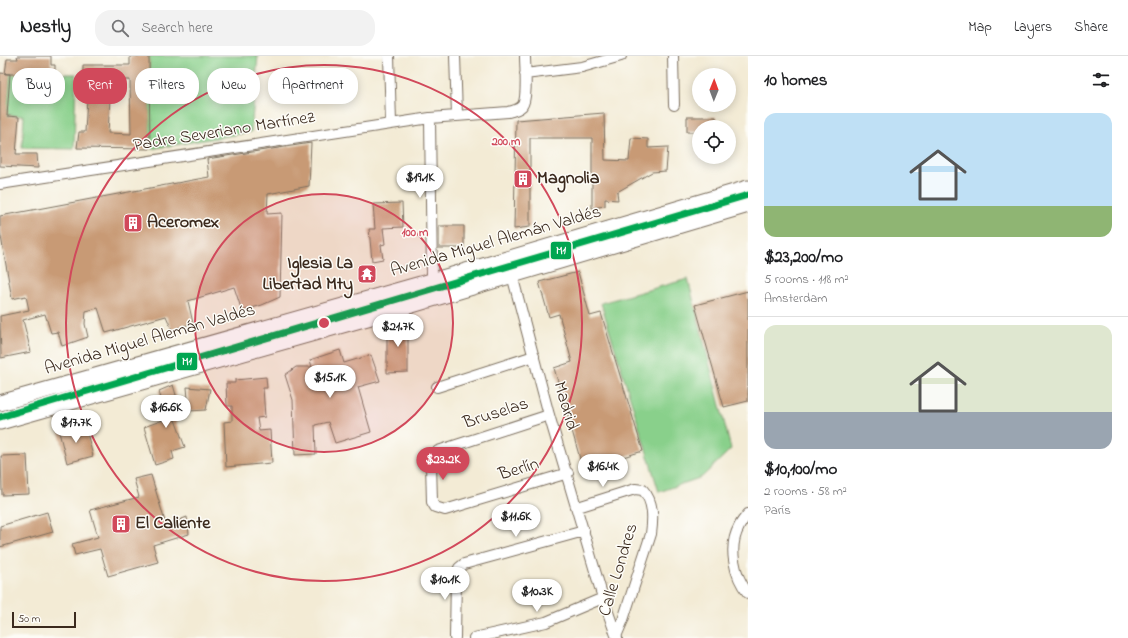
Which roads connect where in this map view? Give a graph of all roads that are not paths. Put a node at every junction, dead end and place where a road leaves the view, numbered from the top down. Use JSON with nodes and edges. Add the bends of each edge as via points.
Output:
{"nodes":[{"id":1,"x":389,"y":56,"type":"edge"},
{"id":2,"x":456,"y":56,"type":"edge"},
{"id":3,"x":525,"y":56,"type":"edge"},
{"id":4,"x":674,"y":56,"type":"edge"},
{"id":5,"x":617,"y":57,"type":"edge"},
{"id":6,"x":525,"y":74,"type":"junction"},
{"id":7,"x":674,"y":105,"type":"dead end"},
{"id":8,"x":457,"y":115,"type":"junction"},
{"id":9,"x":430,"y":118,"type":"junction"},
{"id":10,"x":391,"y":124,"type":"junction"},
{"id":11,"x":0,"y":184,"type":"edge"},
{"id":12,"x":748,"y":188,"type":"edge"},
{"id":13,"x":748,"y":193,"type":"edge"},
{"id":14,"x":741,"y":207,"type":"edge"},
{"id":15,"x":698,"y":220,"type":"junction"},
{"id":16,"x":634,"y":222,"type":"junction"},
{"id":17,"x":558,"y":244,"type":"junction"},
{"id":18,"x":512,"y":275,"type":"junction"},
{"id":19,"x":449,"y":276,"type":"junction"},
{"id":20,"x":432,"y":280,"type":"junction"},
{"id":21,"x":385,"y":312,"type":"junction"},
{"id":22,"x":534,"y":356,"type":"junction"},
{"id":23,"x":437,"y":387,"type":"dead end"},
{"id":24,"x":0,"y":403,"type":"edge"},
{"id":25,"x":549,"y":415,"type":"junction"},
{"id":26,"x":16,"y":418,"type":"junction"},
{"id":27,"x":0,"y":422,"type":"edge"},
{"id":28,"x":0,"y":430,"type":"edge"},
{"id":29,"x":568,"y":473,"type":"junction"},
{"id":30,"x":435,"y":507,"type":"joint"},
{"id":31,"x":578,"y":507,"type":"junction"},
{"id":32,"x":748,"y":514,"type":"edge"},
{"id":33,"x":584,"y":531,"type":"junction"},
{"id":34,"x":748,"y":593,"type":"edge"},
{"id":35,"x":603,"y":598,"type":"junction"},
{"id":36,"x":617,"y":636,"type":"edge"},
{"id":37,"x":455,"y":638,"type":"edge"},
{"id":38,"x":474,"y":638,"type":"edge"}],
"edges":[{"from":1,"to":10,"type":"street"},
{"from":2,"to":8,"type":"street"},
{"from":3,"to":6,"type":"street"},
{"from":4,"to":7,"type":"street"},
{"from":5,"to":6,"type":"street","via":[[582,67]]},
{"from":6,"to":8,"type":"street","name":"Padre Severiano Martínez","via":[[523,105],[518,109],[508,112]]},
{"from":8,"to":9,"type":"street","name":"Padre Severiano Martínez"},
{"from":9,"to":10,"type":"street","name":"Padre Severiano Martínez"},
{"from":9,"to":20,"type":"street"},
{"from":10,"to":11,"type":"street","name":"Padre Severiano Martínez"},
{"from":12,"to":16,"type":"highway","name":"Avenida Miguel Alemán Valdés"},
{"from":13,"to":14,"type":"highway","via":[[740,198]]},
{"from":14,"to":15,"type":"highway","name":"Avenida Miguel Alemán Valdés"},
{"from":15,"to":16,"type":"highway","via":[[674,217],[644,224]]},
{"from":15,"to":18,"type":"highway","name":"Avenida Miguel Alemán Valdés"},
{"from":16,"to":17,"type":"highway","name":"Avenida Miguel Alemán Valdés"},
{"from":17,"to":18,"type":"highway","via":[[548,253],[519,263]]},
{"from":17,"to":19,"type":"highway","name":"Avenida Miguel Alemán Valdés"},
{"from":18,"to":19,"type":"highway","via":[[494,270],[470,276]]},
{"from":18,"to":21,"type":"highway","name":"Avenida Miguel Alemán Valdés"},
{"from":18,"to":22,"type":"street","name":"Madrid"},
{"from":19,"to":20,"type":"highway","name":"Avenida Miguel Alemán Valdés"},
{"from":20,"to":21,"type":"highway","via":[[429,289],[390,304]]},
{"from":20,"to":24,"type":"highway","name":"Avenida Miguel Alemán Valdés"},
{"from":21,"to":26,"type":"highway","name":"Avenida Miguel Alemán Valdés"},
{"from":22,"to":23,"type":"street"},
{"from":22,"to":25,"type":"street","name":"Madrid"},
{"from":25,"to":29,"type":"street","name":"Madrid"},
{"from":25,"to":30,"type":"street","name":"Bruselas","via":[[438,451],[431,463],[432,502]]},
{"from":26,"to":27,"type":"highway","name":"Avenida Miguel Alemán Valdés"},
{"from":26,"to":28,"type":"highway"},
{"from":29,"to":30,"type":"street","name":"Berlín","via":[[445,510]]},
{"from":29,"to":31,"type":"street","name":"Madrid"},
{"from":31,"to":33,"type":"street","name":"Madrid"},
{"from":31,"to":36,"type":"street","name":"Calle Londres","via":[[635,489],[643,490],[650,501],[651,534]]},
{"from":32,"to":34,"type":"street","via":[[738,527],[733,553],[742,586]]},
{"from":33,"to":35,"type":"street","name":"Madrid"},
{"from":33,"to":37,"type":"street","via":[[464,564],[459,568],[456,576]]},
{"from":35,"to":36,"type":"street","name":"Madrid"},
{"from":35,"to":38,"type":"street","via":[[546,622]]}]}
